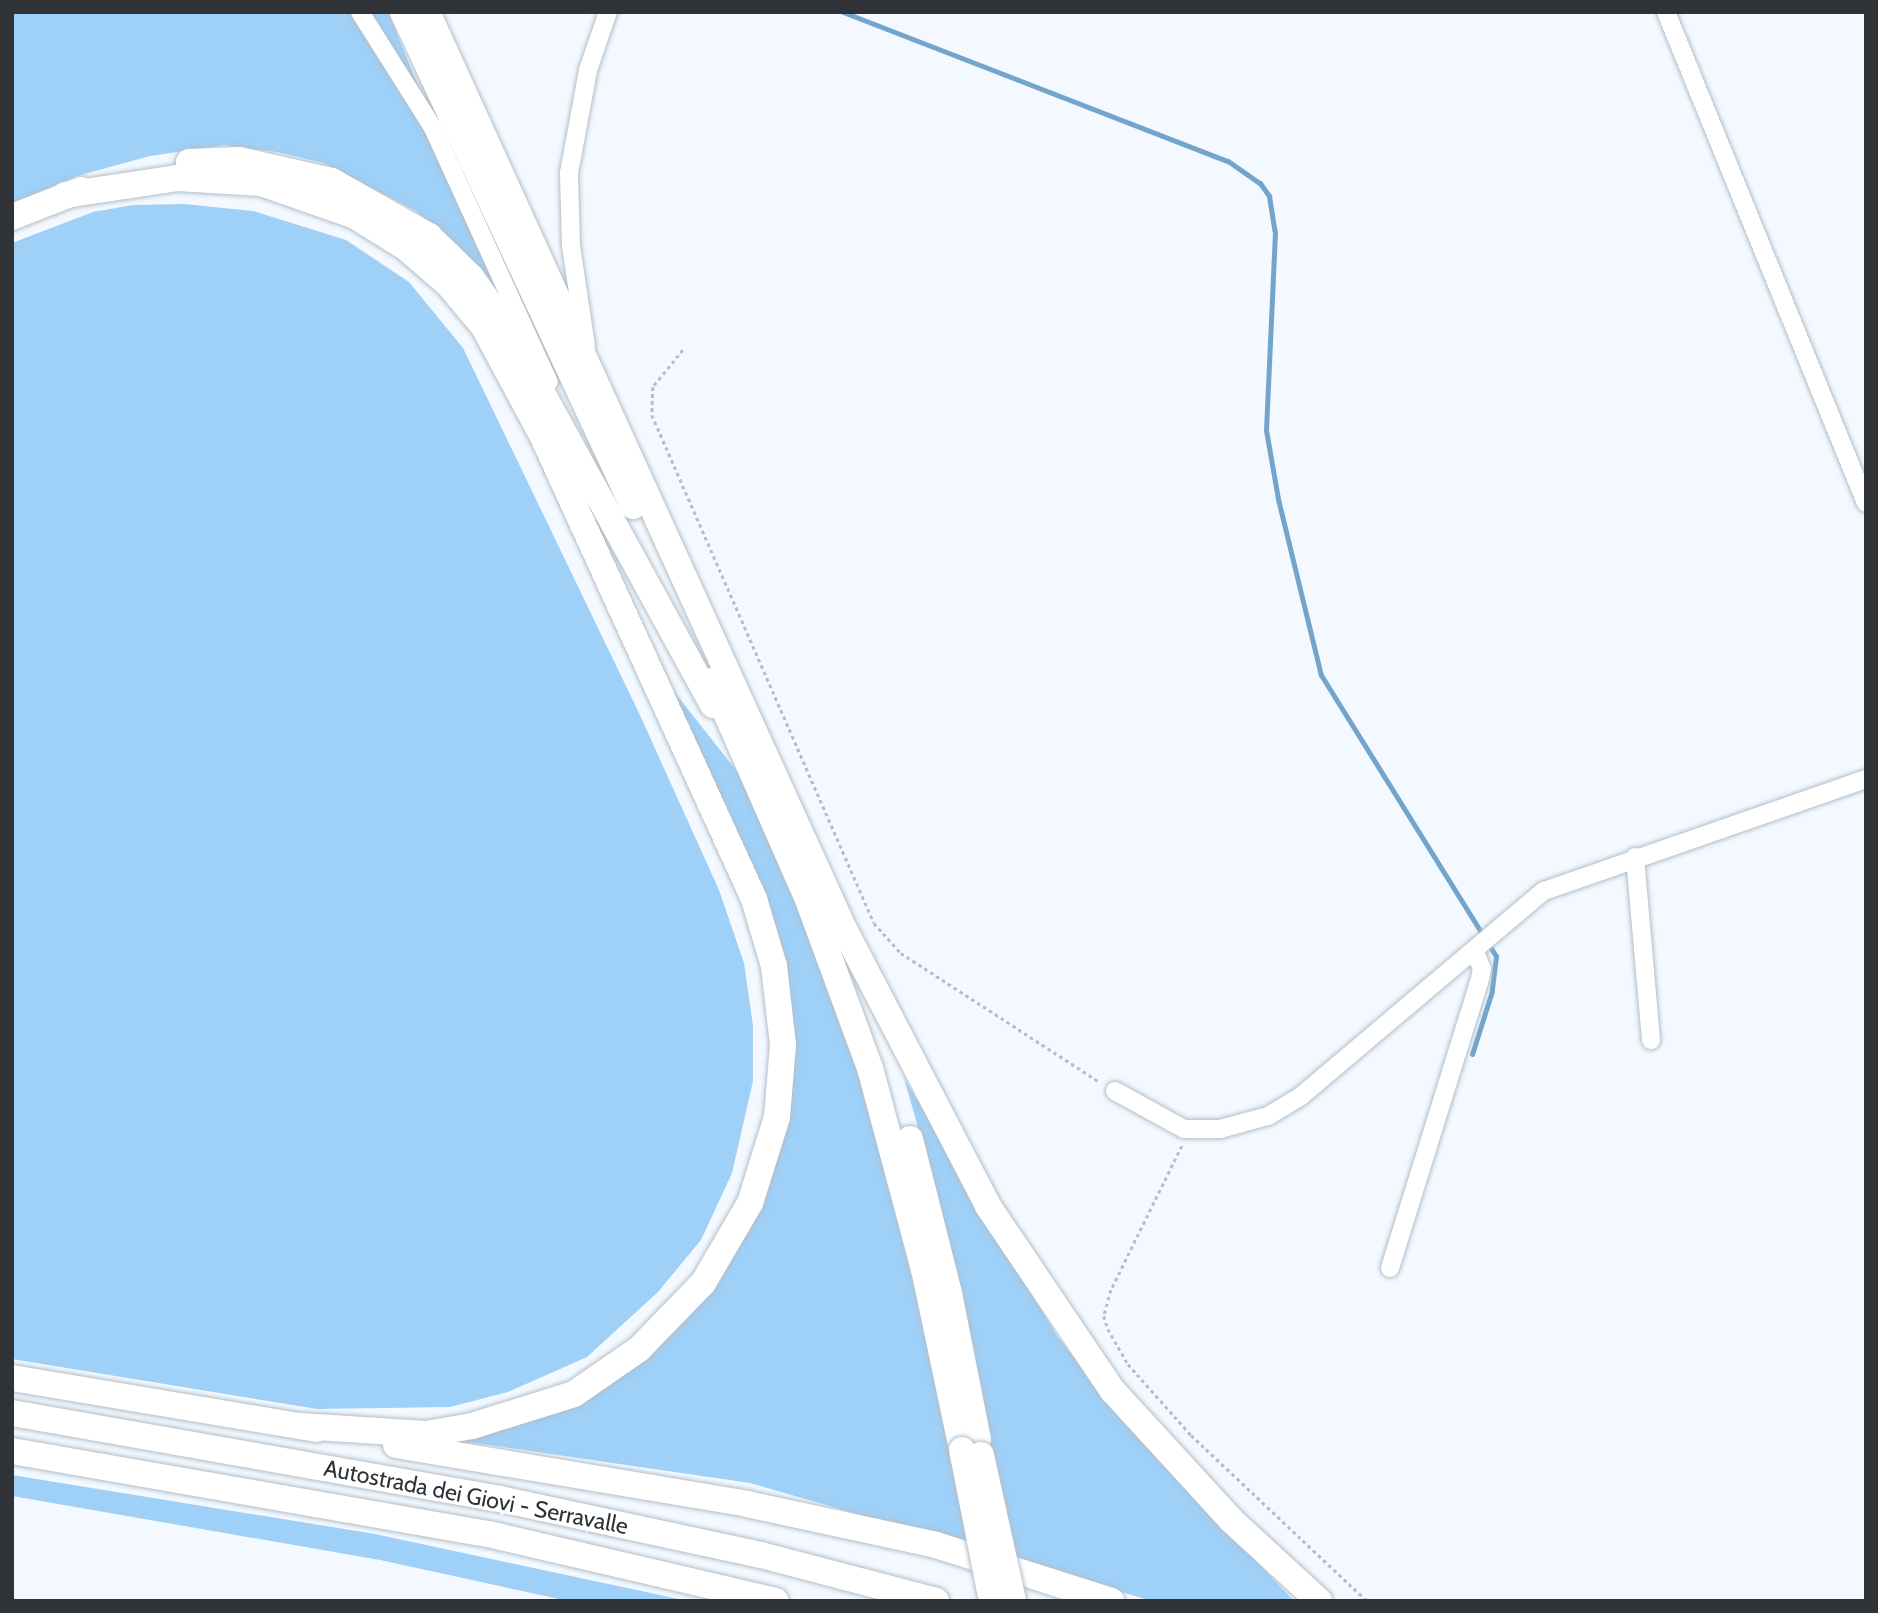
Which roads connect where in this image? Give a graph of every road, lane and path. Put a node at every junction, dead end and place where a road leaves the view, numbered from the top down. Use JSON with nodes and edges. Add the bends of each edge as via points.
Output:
{"nodes":[{"id":1,"x":360,"y":12,"type":"edge"},
{"id":2,"x":403,"y":12,"type":"edge"},
{"id":3,"x":427,"y":12,"type":"edge"},
{"id":4,"x":608,"y":12,"type":"edge"},
{"id":5,"x":1666,"y":12,"type":"edge"},
{"id":6,"x":65,"y":195,"type":"junction"},
{"id":7,"x":12,"y":216,"type":"edge"},
{"id":8,"x":683,"y":351,"type":"dead end"},
{"id":9,"x":590,"y":370,"type":"junction"},
{"id":10,"x":600,"y":500,"type":"junction"},
{"id":11,"x":1866,"y":503,"type":"edge"},
{"id":12,"x":1866,"y":779,"type":"edge"},
{"id":13,"x":760,"y":789,"type":"junction"},
{"id":14,"x":1635,"y":857,"type":"junction"},
{"id":15,"x":844,"y":929,"type":"junction"},
{"id":16,"x":1475,"y":952,"type":"junction"},
{"id":17,"x":1651,"y":1040,"type":"dead end"},
{"id":18,"x":1115,"y":1091,"type":"joint"},
{"id":19,"x":1195,"y":1130,"type":"junction"},
{"id":20,"x":1390,"y":1268,"type":"dead end"},
{"id":21,"x":12,"y":1378,"type":"edge"},
{"id":22,"x":12,"y":1413,"type":"edge"},
{"id":23,"x":300,"y":1426,"type":"junction"},
{"id":24,"x":12,"y":1451,"type":"edge"},
{"id":25,"x":971,"y":1452,"type":"junction"},
{"id":26,"x":776,"y":1601,"type":"edge"},
{"id":27,"x":936,"y":1601,"type":"edge"},
{"id":28,"x":992,"y":1601,"type":"edge"},
{"id":29,"x":1013,"y":1601,"type":"edge"},
{"id":30,"x":1111,"y":1601,"type":"edge"},
{"id":31,"x":1319,"y":1601,"type":"edge"},
{"id":32,"x":1367,"y":1601,"type":"edge"}],
"edges":[{"from":1,"to":10,"type":"street","via":[[433,128]]},
{"from":2,"to":13,"type":"highway"},
{"from":3,"to":9,"type":"highway"},
{"from":4,"to":9,"type":"street","via":[[588,70],[569,173],[571,246]]},
{"from":5,"to":11,"type":"street"},
{"from":6,"to":7,"type":"highway"},
{"from":6,"to":10,"type":"highway","via":[[169,164],[239,160],[332,181],[381,205],[429,236],[471,277],[506,327]]},
{"from":6,"to":23,"type":"highway","via":[[177,178],[261,183],[355,216],[405,247],[448,284],[484,327],[543,437],[754,899],[774,967],[783,1045],[777,1116],[750,1203],[703,1283],[639,1349],[574,1394],[472,1426],[426,1434]]},
{"from":8,"to":18,"type":"path","via":[[653,387],[652,415],[874,923],[901,953]]},
{"from":9,"to":15,"type":"highway"},
{"from":10,"to":13,"type":"highway"},
{"from":12,"to":14,"type":"street"},
{"from":13,"to":25,"type":"highway","via":[[824,942],[873,1080]]},
{"from":14,"to":16,"type":"street","via":[[1544,891]]},
{"from":14,"to":17,"type":"street"},
{"from":15,"to":25,"type":"highway","via":[[928,1204]]},
{"from":15,"to":31,"type":"highway","via":[[988,1206],[1113,1391],[1231,1520]]},
{"from":16,"to":19,"type":"street","via":[[1293,1102],[1241,1124]]},
{"from":16,"to":20,"type":"street","via":[[1482,970],[1479,983]]},
{"from":18,"to":19,"type":"street","via":[[1163,1122]]},
{"from":19,"to":32,"type":"path","via":[[1173,1159],[1111,1290],[1104,1316],[1108,1329],[1128,1364],[1191,1435]]},
{"from":21,"to":23,"type":"highway"},
{"from":22,"to":27,"type":"highway","name":"Autostrada dei Giovi - Serravalle","via":[[500,1499],[761,1555]]},
{"from":23,"to":30,"type":"highway","via":[[774,1510],[936,1545]]},
{"from":24,"to":26,"type":"highway","name":"Autostrada dei Giovi - Serravalle","via":[[497,1536]]},
{"from":25,"to":28,"type":"highway","bridge":true},
{"from":25,"to":29,"type":"highway","bridge":true}]}
